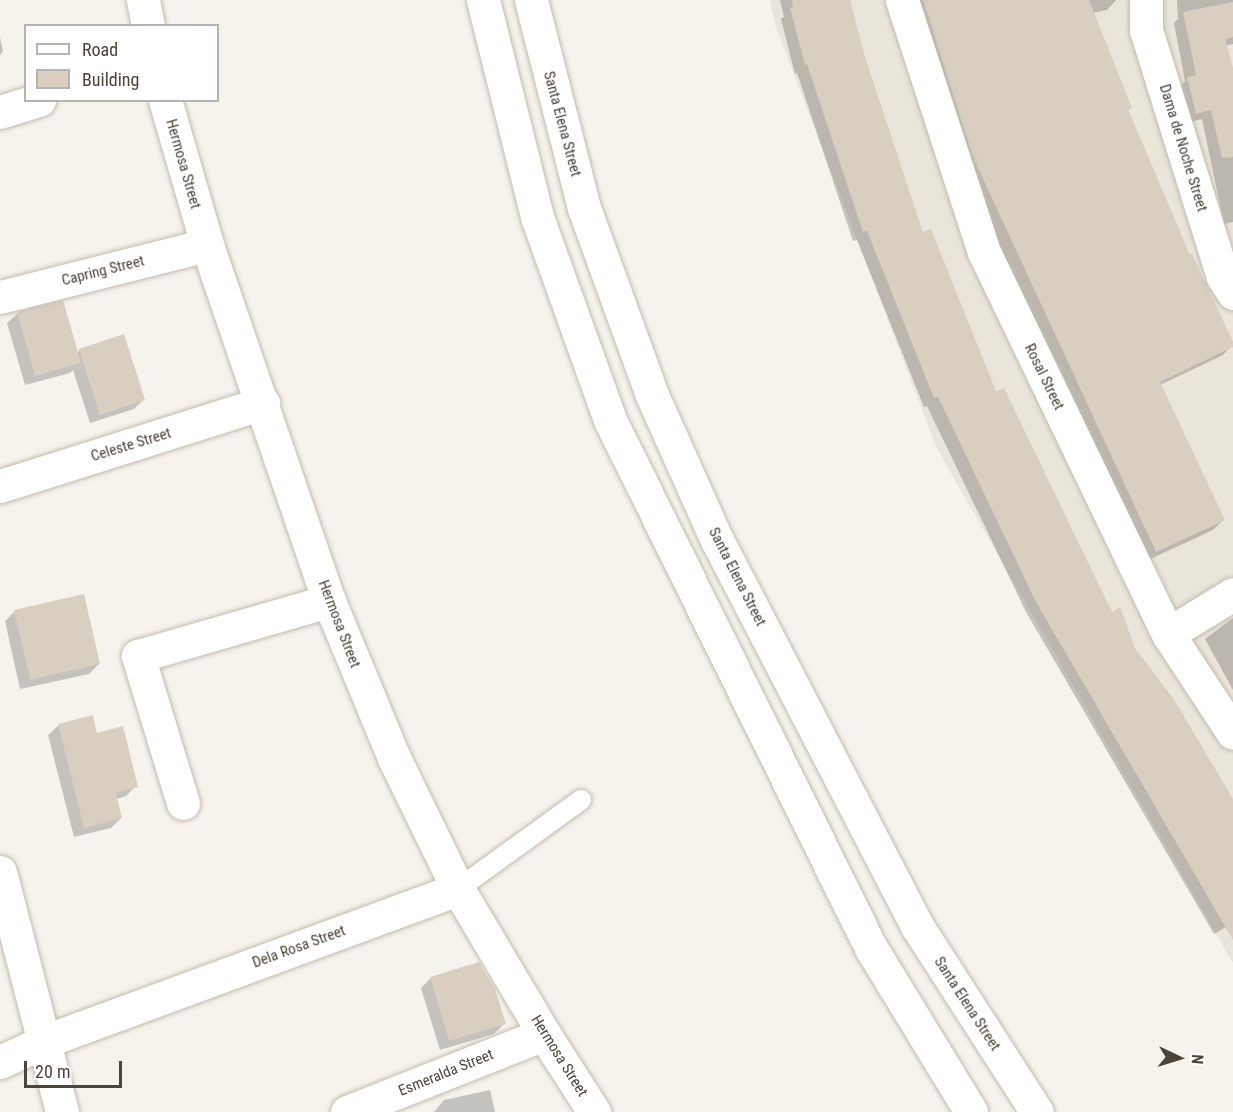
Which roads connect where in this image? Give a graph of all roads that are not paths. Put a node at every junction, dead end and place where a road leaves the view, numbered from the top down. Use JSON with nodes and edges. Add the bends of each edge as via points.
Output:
{"nodes":[{"id":1,"x":143,"y":0,"type":"edge"},
{"id":2,"x":483,"y":0,"type":"edge"},
{"id":3,"x":531,"y":0,"type":"edge"},
{"id":4,"x":902,"y":0,"type":"edge"},
{"id":5,"x":1146,"y":0,"type":"edge"},
{"id":6,"x":148,"y":24,"type":"edge"},
{"id":7,"x":32,"y":102,"type":"edge"},
{"id":8,"x":166,"y":102,"type":"edge"},
{"id":9,"x":0,"y":112,"type":"edge"},
{"id":10,"x":207,"y":245,"type":"junction"},
{"id":11,"x":1233,"y":294,"type":"edge"},
{"id":12,"x":0,"y":297,"type":"edge"},
{"id":13,"x":263,"y":403,"type":"junction"},
{"id":14,"x":0,"y":486,"type":"edge"},
{"id":15,"x":1233,"y":594,"type":"edge"},
{"id":16,"x":329,"y":601,"type":"junction"},
{"id":17,"x":1168,"y":634,"type":"junction"},
{"id":18,"x":1233,"y":733,"type":"edge"},
{"id":19,"x":581,"y":800,"type":"dead end"},
{"id":20,"x":183,"y":803,"type":"dead end"},
{"id":21,"x":0,"y":872,"type":"edge"},
{"id":22,"x":458,"y":889,"type":"junction"},
{"id":23,"x":544,"y":1034,"type":"junction"},
{"id":24,"x":45,"y":1041,"type":"junction"},
{"id":25,"x":0,"y":1062,"type":"edge"},
{"id":26,"x":62,"y":1112,"type":"edge"},
{"id":27,"x":347,"y":1112,"type":"edge"},
{"id":28,"x":594,"y":1112,"type":"edge"},
{"id":29,"x":971,"y":1112,"type":"edge"},
{"id":30,"x":1037,"y":1112,"type":"edge"}],
"edges":[{"from":1,"to":6,"type":"street"},
{"from":2,"to":29,"type":"street","via":[[537,217],[611,423],[871,948]]},
{"from":3,"to":30,"type":"street","name":"Santa Elena Street","via":[[584,208],[652,395],[717,540],[917,926]]},
{"from":4,"to":17,"type":"street","name":"Rosal Street","via":[[984,252]]},
{"from":5,"to":11,"type":"street","name":"Dama de Noche Street","via":[[1146,30],[1223,277]]},
{"from":7,"to":9,"type":"street"},
{"from":8,"to":10,"type":"street","name":"Hermosa Street"},
{"from":10,"to":12,"type":"street","name":"Capring Street"},
{"from":10,"to":13,"type":"street","name":"Hermosa Street"},
{"from":13,"to":14,"type":"street","name":"Celeste Street"},
{"from":13,"to":16,"type":"street","name":"Hermosa Street"},
{"from":15,"to":17,"type":"street"},
{"from":16,"to":20,"type":"street","via":[[138,656]]},
{"from":16,"to":22,"type":"street","name":"Hermosa Street","via":[[394,758]]},
{"from":17,"to":18,"type":"street","name":"Rosal Street"},
{"from":19,"to":22,"type":"lane","name":"Dela Rosa Street"},
{"from":21,"to":24,"type":"street"},
{"from":22,"to":23,"type":"street","name":"Hermosa Street"},
{"from":22,"to":24,"type":"street","name":"Dela Rosa Street"},
{"from":23,"to":27,"type":"street","name":"Esmeralda Street"},
{"from":23,"to":28,"type":"street","name":"Hermosa Street"},
{"from":24,"to":25,"type":"street","name":"Dela Rosa Street"},
{"from":24,"to":26,"type":"street"}]}
